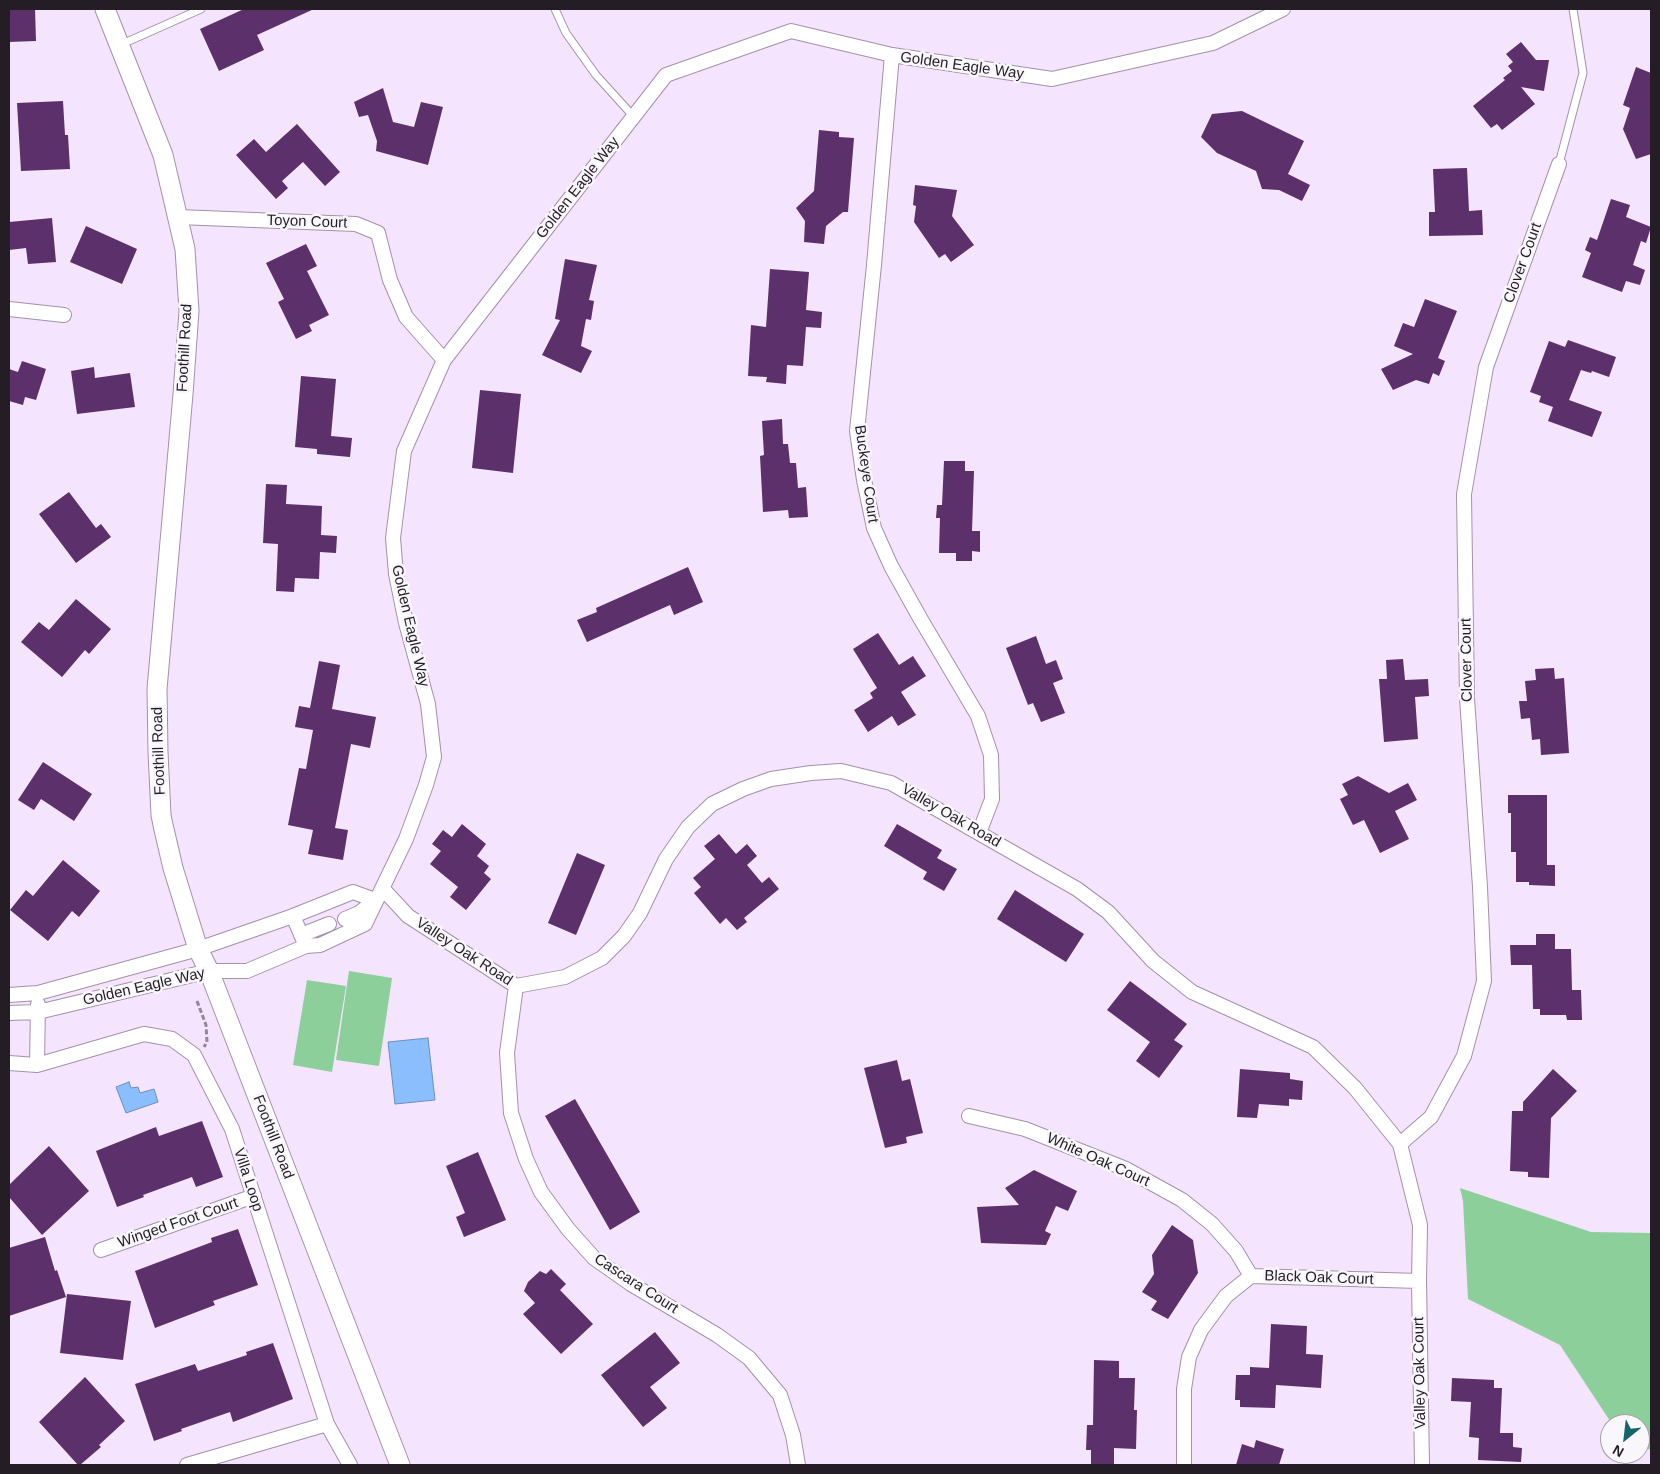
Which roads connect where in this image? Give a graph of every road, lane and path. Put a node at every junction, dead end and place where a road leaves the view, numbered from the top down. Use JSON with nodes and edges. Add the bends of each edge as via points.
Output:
{"nodes":[{"id":1,"x":105,"y":9,"type":"edge"},
{"id":2,"x":201,"y":9,"type":"edge"},
{"id":3,"x":556,"y":9,"type":"edge"},
{"id":4,"x":1283,"y":9,"type":"edge"},
{"id":5,"x":1573,"y":9,"type":"edge"},
{"id":6,"x":120,"y":46,"type":"junction"},
{"id":7,"x":892,"y":56,"type":"junction"},
{"id":8,"x":634,"y":117,"type":"junction"},
{"id":9,"x":1559,"y":164,"type":"joint"},
{"id":10,"x":178,"y":217,"type":"junction"},
{"id":11,"x":9,"y":309,"type":"edge"},
{"id":12,"x":64,"y":315,"type":"dead end"},
{"id":13,"x":444,"y":360,"type":"junction"},
{"id":14,"x":979,"y":833,"type":"junction"},
{"id":15,"x":379,"y":895,"type":"junction"},
{"id":16,"x":293,"y":916,"type":"junction"},
{"id":17,"x":345,"y":919,"type":"dead end"},
{"id":18,"x":330,"y":924,"type":"dead end"},
{"id":19,"x":304,"y":941,"type":"junction"},
{"id":20,"x":198,"y":949,"type":"junction"},
{"id":21,"x":209,"y":971,"type":"junction"},
{"id":22,"x":516,"y":986,"type":"junction"},
{"id":23,"x":38,"y":993,"type":"junction"},
{"id":24,"x":9,"y":996,"type":"edge"},
{"id":25,"x":196,"y":1000,"type":"dead end"},
{"id":26,"x":38,"y":1012,"type":"junction"},
{"id":27,"x":9,"y":1013,"type":"edge"},
{"id":28,"x":196,"y":1060,"type":"junction"},
{"id":29,"x":9,"y":1063,"type":"edge"},
{"id":30,"x":37,"y":1065,"type":"junction"},
{"id":31,"x":969,"y":1116,"type":"dead end"},
{"id":32,"x":1400,"y":1144,"type":"junction"},
{"id":33,"x":254,"y":1196,"type":"junction"},
{"id":34,"x":101,"y":1250,"type":"dead end"},
{"id":35,"x":1251,"y":1276,"type":"junction"},
{"id":36,"x":1419,"y":1281,"type":"junction"},
{"id":37,"x":327,"y":1424,"type":"junction"},
{"id":38,"x":187,"y":1465,"type":"edge"},
{"id":39,"x":350,"y":1465,"type":"edge"},
{"id":40,"x":400,"y":1465,"type":"edge"},
{"id":41,"x":798,"y":1465,"type":"edge"},
{"id":42,"x":1184,"y":1465,"type":"edge"},
{"id":43,"x":1422,"y":1465,"type":"edge"}],
"edges":[{"from":1,"to":6,"type":"main road","name":"Foothill Road"},
{"from":2,"to":6,"type":"lane"},
{"from":3,"to":8,"type":"lane","via":[[566,33],[596,75]]},
{"from":4,"to":7,"type":"street","name":"Golden Eagle Way","via":[[1213,43],[1052,78]]},
{"from":5,"to":9,"type":"lane","via":[[1583,73]]},
{"from":6,"to":10,"type":"main road","name":"Foothill Road","via":[[163,155]]},
{"from":7,"to":8,"type":"street","name":"Golden Eagle Way","via":[[791,32],[666,75]]},
{"from":7,"to":14,"type":"street","name":"Buckeye Court","via":[[857,431],[874,528],[891,566],[978,716],[991,755],[992,798]]},
{"from":8,"to":13,"type":"street","name":"Golden Eagle Way"},
{"from":9,"to":32,"type":"street","name":"Clover Court","via":[[1486,367],[1464,494],[1467,698],[1484,981],[1464,1056],[1431,1117]]},
{"from":10,"to":13,"type":"street","name":"Toyon Court","via":[[356,224],[378,233],[390,280],[406,317]]},
{"from":10,"to":20,"type":"main road","name":"Foothill Road","via":[[185,249],[188,311],[157,688],[158,752],[163,825]]},
{"from":11,"to":12,"type":"street"},
{"from":13,"to":15,"type":"street","name":"Golden Eagle Way","via":[[404,451],[394,538],[396,574],[428,704],[434,757],[406,839]]},
{"from":14,"to":22,"type":"street","name":"Valley Oak Road","via":[[892,783],[841,771],[770,779],[712,804],[688,827],[666,859],[640,913],[624,936],[602,958],[565,977]]},
{"from":14,"to":32,"type":"street","name":"Valley Oak Road","via":[[1108,912],[1153,961],[1192,992],[1313,1047],[1355,1088]]},
{"from":15,"to":16,"type":"street","name":"Golden Eagle Way","via":[[353,892]]},
{"from":15,"to":17,"type":"street","name":"Golden Eagle Way","via":[[359,913]]},
{"from":15,"to":19,"type":"street","name":"Golden Eagle Way","via":[[365,924],[320,945]]},
{"from":15,"to":22,"type":"street","name":"Valley Oak Road"},
{"from":16,"to":19,"type":"street"},
{"from":16,"to":20,"type":"street","name":"Golden Eagle Way"},
{"from":18,"to":19,"type":"street","name":"Golden Eagle Way"},
{"from":19,"to":21,"type":"street","name":"Golden Eagle Way","via":[[247,971]]},
{"from":20,"to":21,"type":"main road","name":"Foothill Road"},
{"from":20,"to":23,"type":"street","name":"Golden Eagle Way"},
{"from":21,"to":26,"type":"street","name":"Golden Eagle Way"},
{"from":21,"to":40,"type":"main road","name":"Foothill Road"},
{"from":22,"to":41,"type":"street","name":"Cascara Court","via":[[507,1053],[511,1113],[541,1192],[594,1258],[749,1358],[780,1396],[793,1435]]},
{"from":23,"to":24,"type":"street","name":"Golden Eagle Way"},
{"from":23,"to":26,"type":"street"},
{"from":25,"to":28,"type":"path","via":[[206,1025],[207,1042]]},
{"from":26,"to":27,"type":"street","name":"Golden Eagle Way"},
{"from":26,"to":30,"type":"street"},
{"from":28,"to":30,"type":"street","name":"Villa Loop","via":[[172,1039],[144,1034]]},
{"from":28,"to":33,"type":"street","name":"Villa Loop","via":[[232,1129]]},
{"from":29,"to":30,"type":"street","name":"Villa Loop"},
{"from":31,"to":35,"type":"street","name":"White Oak Court","via":[[1025,1129],[1126,1169],[1182,1200],[1212,1224],[1236,1251]]},
{"from":32,"to":36,"type":"street","name":"Valley Oak Road","via":[[1420,1225]]},
{"from":33,"to":34,"type":"street","name":"Winged Foot Court"},
{"from":33,"to":37,"type":"street","name":"Villa Loop"},
{"from":35,"to":36,"type":"street","name":"Black Oak Court"},
{"from":35,"to":42,"type":"street","name":"Black Oak Court","via":[[1226,1296],[1201,1330],[1189,1357],[1184,1389]]},
{"from":36,"to":43,"type":"street","name":"Valley Oak Court"},
{"from":37,"to":38,"type":"street"},
{"from":37,"to":39,"type":"street","name":"Villa Loop"}]}
